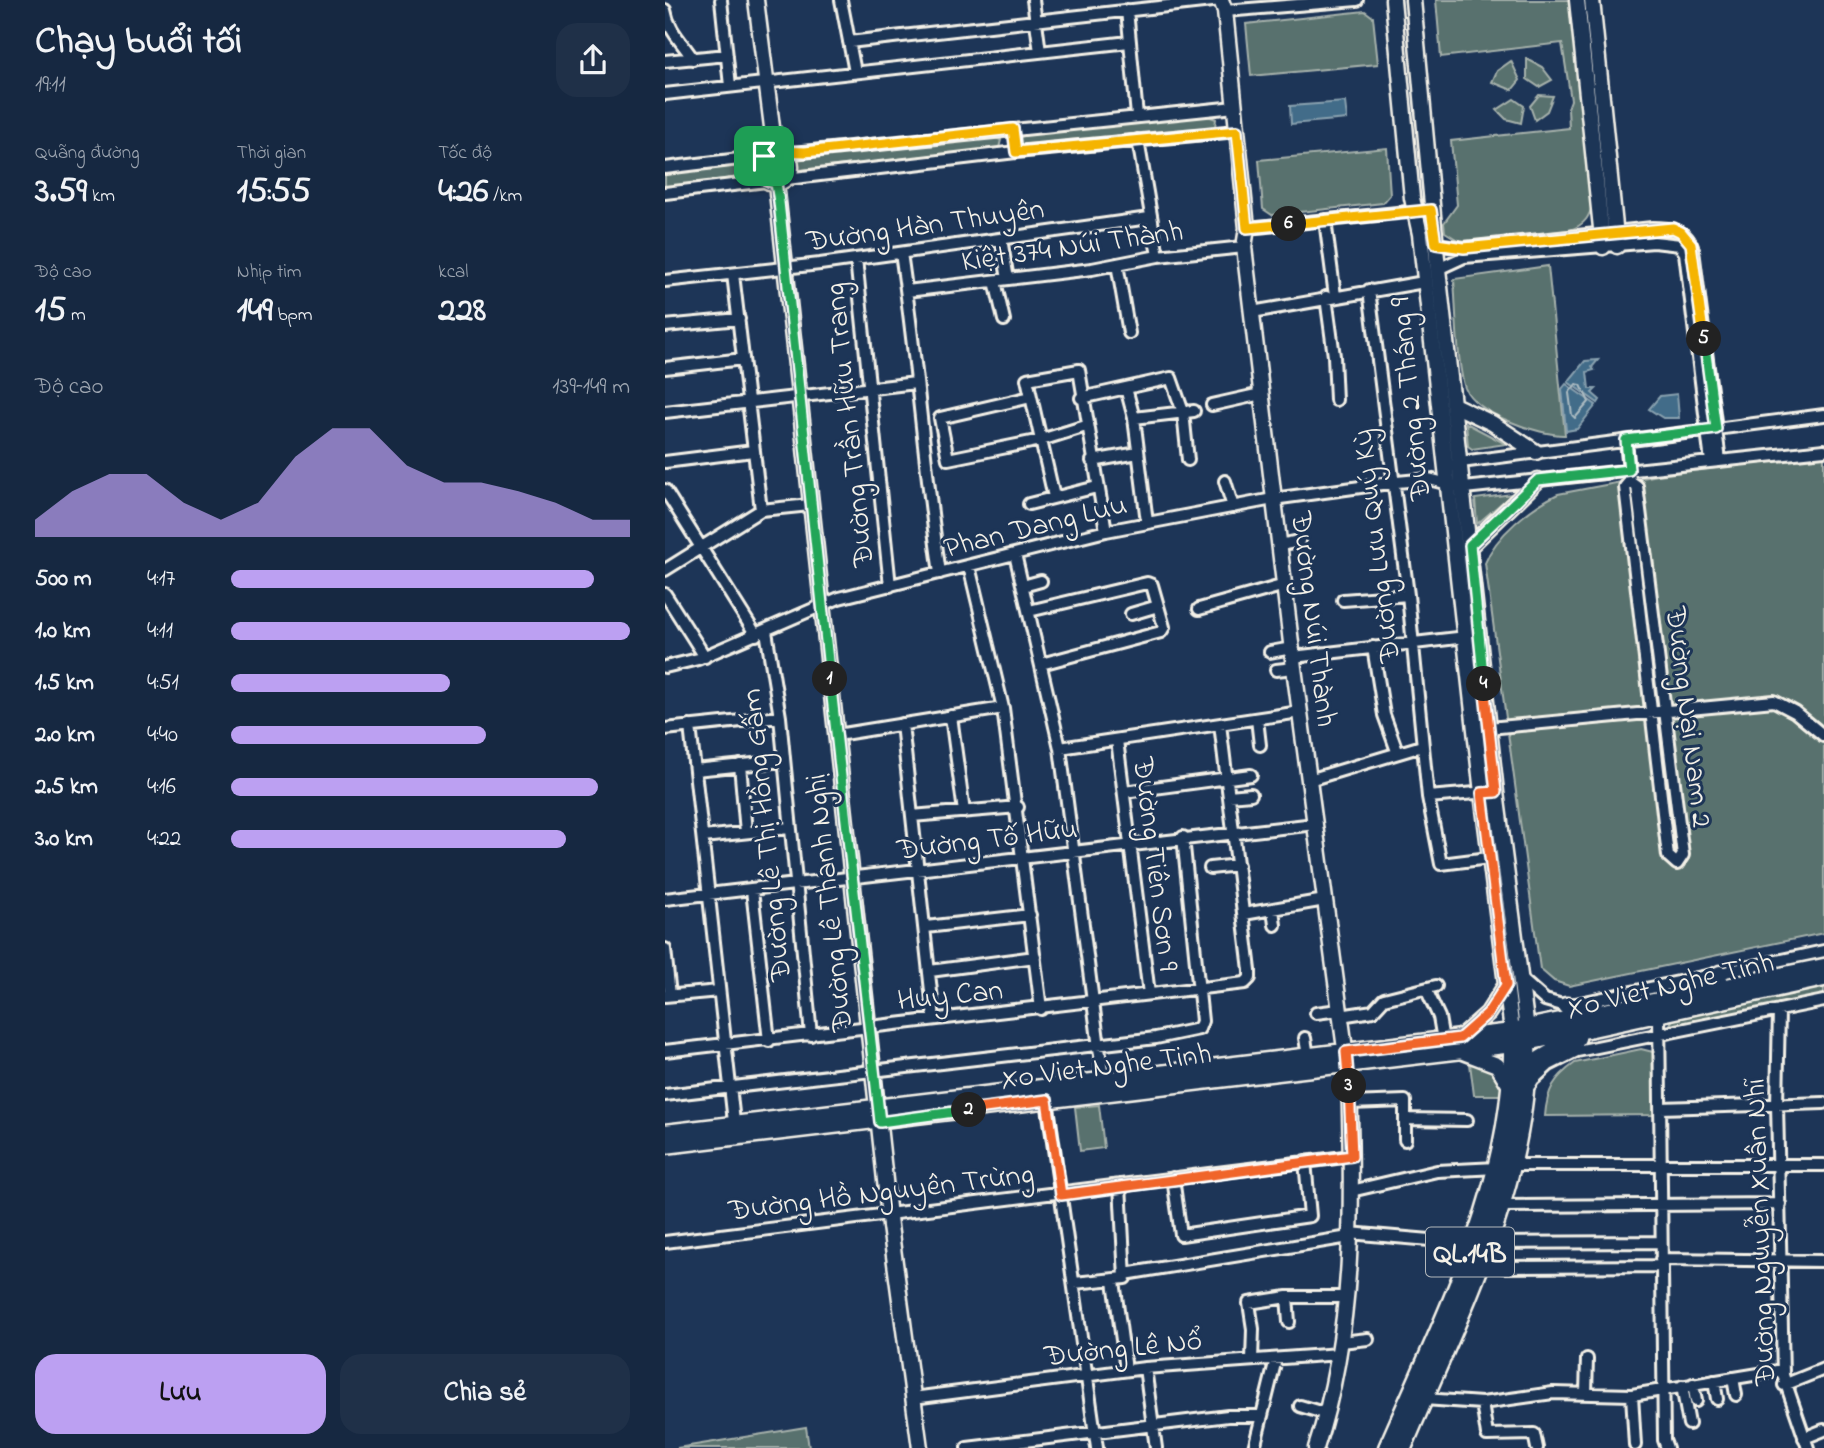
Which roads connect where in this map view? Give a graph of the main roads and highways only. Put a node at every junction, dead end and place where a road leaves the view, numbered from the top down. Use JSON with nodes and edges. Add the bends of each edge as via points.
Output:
{"nodes":[{"id":1,"x":757,"y":0,"type":"edge"},
{"id":2,"x":1393,"y":0,"type":"edge"},
{"id":3,"x":1413,"y":0,"type":"edge"},
{"id":4,"x":1577,"y":0,"type":"edge"},
{"id":5,"x":1592,"y":0,"type":"edge"},
{"id":6,"x":1223,"y":6,"type":"edge"},
{"id":7,"x":1587,"y":23,"type":"junction"},
{"id":8,"x":774,"y":154,"type":"junction"},
{"id":9,"x":776,"y":181,"type":"junction"},
{"id":10,"x":1424,"y":211,"type":"junction"},
{"id":11,"x":1610,"y":239,"type":"road end"},
{"id":12,"x":1454,"y":405,"type":"junction"},
{"id":13,"x":1536,"y":452,"type":"road end"},
{"id":14,"x":1538,"y":480,"type":"road end"},
{"id":15,"x":1470,"y":545,"type":"junction"},
{"id":16,"x":1489,"y":792,"type":"junction"},
{"id":17,"x":1824,"y":967,"type":"edge"},
{"id":18,"x":1720,"y":974,"type":"road end"},
{"id":19,"x":1824,"y":978,"type":"edge"},
{"id":20,"x":1506,"y":985,"type":"junction"},
{"id":21,"x":1675,"y":998,"type":"junction"},
{"id":22,"x":1566,"y":1006,"type":"road end"},
{"id":23,"x":1610,"y":1019,"type":"junction"},
{"id":24,"x":1591,"y":1030,"type":"junction"},
{"id":25,"x":1520,"y":1037,"type":"junction"},
{"id":26,"x":1461,"y":1045,"type":"junction"},
{"id":27,"x":1577,"y":1051,"type":"road end"},
{"id":28,"x":1346,"y":1059,"type":"junction"},
{"id":29,"x":1104,"y":1085,"type":"junction"},
{"id":30,"x":1518,"y":1087,"type":"junction"},
{"id":31,"x":879,"y":1115,"type":"junction"},
{"id":32,"x":735,"y":1130,"type":"junction"},
{"id":33,"x":665,"y":1132,"type":"edge"},
{"id":34,"x":665,"y":1146,"type":"edge"},
{"id":35,"x":1505,"y":1167,"type":"junction"},
{"id":36,"x":1475,"y":1258,"type":"junction"},
{"id":37,"x":921,"y":1448,"type":"edge"},
{"id":38,"x":1315,"y":1448,"type":"edge"},
{"id":39,"x":1387,"y":1448,"type":"edge"},
{"id":40,"x":1402,"y":1448,"type":"edge"}],
"edges":[{"from":1,"to":8,"type":"main road"},
{"from":2,"to":10,"type":"main road","name":"Đường 2 Tháng 9","via":[[1412,198]]},
{"from":3,"to":10,"type":"main road","name":"Đường 2 Tháng 9","via":[[1433,195]]},
{"from":4,"to":7,"type":"main road"},
{"from":5,"to":7,"type":"main road"},
{"from":6,"to":28,"type":"main road","name":"Đường Núi Thành","via":[[1273,499]]},
{"from":7,"to":11,"type":"main road"},
{"from":8,"to":9,"type":"main road","via":[[791,168]]},
{"from":8,"to":9,"type":"main road","via":[[759,169]]},
{"from":9,"to":31,"type":"main road","name":"Đường Lê Thanh Nghị"},
{"from":10,"to":12,"type":"main road","name":"Đường 2 Tháng 9","via":[[1436,244]]},
{"from":10,"to":16,"type":"main road","name":"Đường 2 Tháng 9","via":[[1424,282]]},
{"from":12,"to":13,"type":"main road"},
{"from":12,"to":15,"type":"main road","name":"Đường 2 Tháng 9"},
{"from":14,"to":15,"type":"main road"},
{"from":15,"to":16,"type":"main road","name":"Đường 2 Tháng 9","via":[[1489,728]]},
{"from":16,"to":20,"type":"main road","name":"Đường 2 Tháng 9","via":[[1489,858]]},
{"from":16,"to":25,"type":"main road","name":"Đường 2 Tháng 9","via":[[1519,977]]},
{"from":17,"to":21,"type":"highway","name":"Xo Viet Nghe Tinh"},
{"from":18,"to":21,"type":"highway"},
{"from":19,"to":23,"type":"highway","name":"Xo Viet Nghe Tinh","via":[[1659,1015]]},
{"from":20,"to":25,"type":"main road","name":"Đường 2 Tháng 9"},
{"from":20,"to":26,"type":"main road"},
{"from":21,"to":23,"type":"highway","name":"Xo Viet Nghe Tinh"},
{"from":22,"to":23,"type":"highway"},
{"from":23,"to":24,"type":"highway","name":"Xo Viet Nghe Tinh"},
{"from":23,"to":25,"type":"highway","name":"Xo Viet Nghe Tinh"},
{"from":23,"to":27,"type":"highway"},
{"from":24,"to":25,"type":"highway","name":"Xo Viet Nghe Tinh"},
{"from":24,"to":30,"type":"highway","via":[[1541,1059]]},
{"from":25,"to":26,"type":"main road","name":"Xo Viet Nghe Tinh"},
{"from":25,"to":30,"type":"highway","name":"Đường 2 Tháng 9","number":"QL.14B"},
{"from":26,"to":28,"type":"main road","name":"Xo Viet Nghe Tinh"},
{"from":26,"to":28,"type":"main road","name":"Xo Viet Nghe Tinh","via":[[1443,1040]]},
{"from":26,"to":30,"type":"main road","via":[[1497,1065]]},
{"from":28,"to":29,"type":"main road","name":"Xo Viet Nghe Tinh"},
{"from":28,"to":29,"type":"main road","name":"Xo Viet Nghe Tinh","via":[[1307,1056]]},
{"from":28,"to":38,"type":"main road","name":"Đường Núi Thành","via":[[1352,1156],[1346,1297],[1341,1348]]},
{"from":29,"to":31,"type":"main road","name":"Xo Viet Nghe Tinh"},
{"from":29,"to":31,"type":"main road","name":"Xo Viet Nghe Tinh","via":[[1047,1100]]},
{"from":30,"to":35,"type":"highway","name":"Đường 2 Tháng 9","number":"QL.14B"},
{"from":31,"to":32,"type":"main road","name":"Xo Viet Nghe Tinh"},
{"from":31,"to":37,"type":"main road","name":"Đường Lê Thanh Nghị"},
{"from":32,"to":33,"type":"main road","name":"Xo Viet Nghe Tinh"},
{"from":32,"to":34,"type":"main road","name":"Xo Viet Nghe Tinh"},
{"from":35,"to":36,"type":"highway","name":"Đường 2 Tháng 9","number":"QL.14B"},
{"from":35,"to":36,"type":"highway","name":"Đường 2 Tháng 9","number":"QL.14B","via":[[1502,1206],[1489,1243]]},
{"from":36,"to":39,"type":"highway","name":"Đường 2 Tháng 9","number":"QL.14B"},
{"from":36,"to":40,"type":"highway","name":"Đường 2 Tháng 9","number":"QL.14B"}]}
